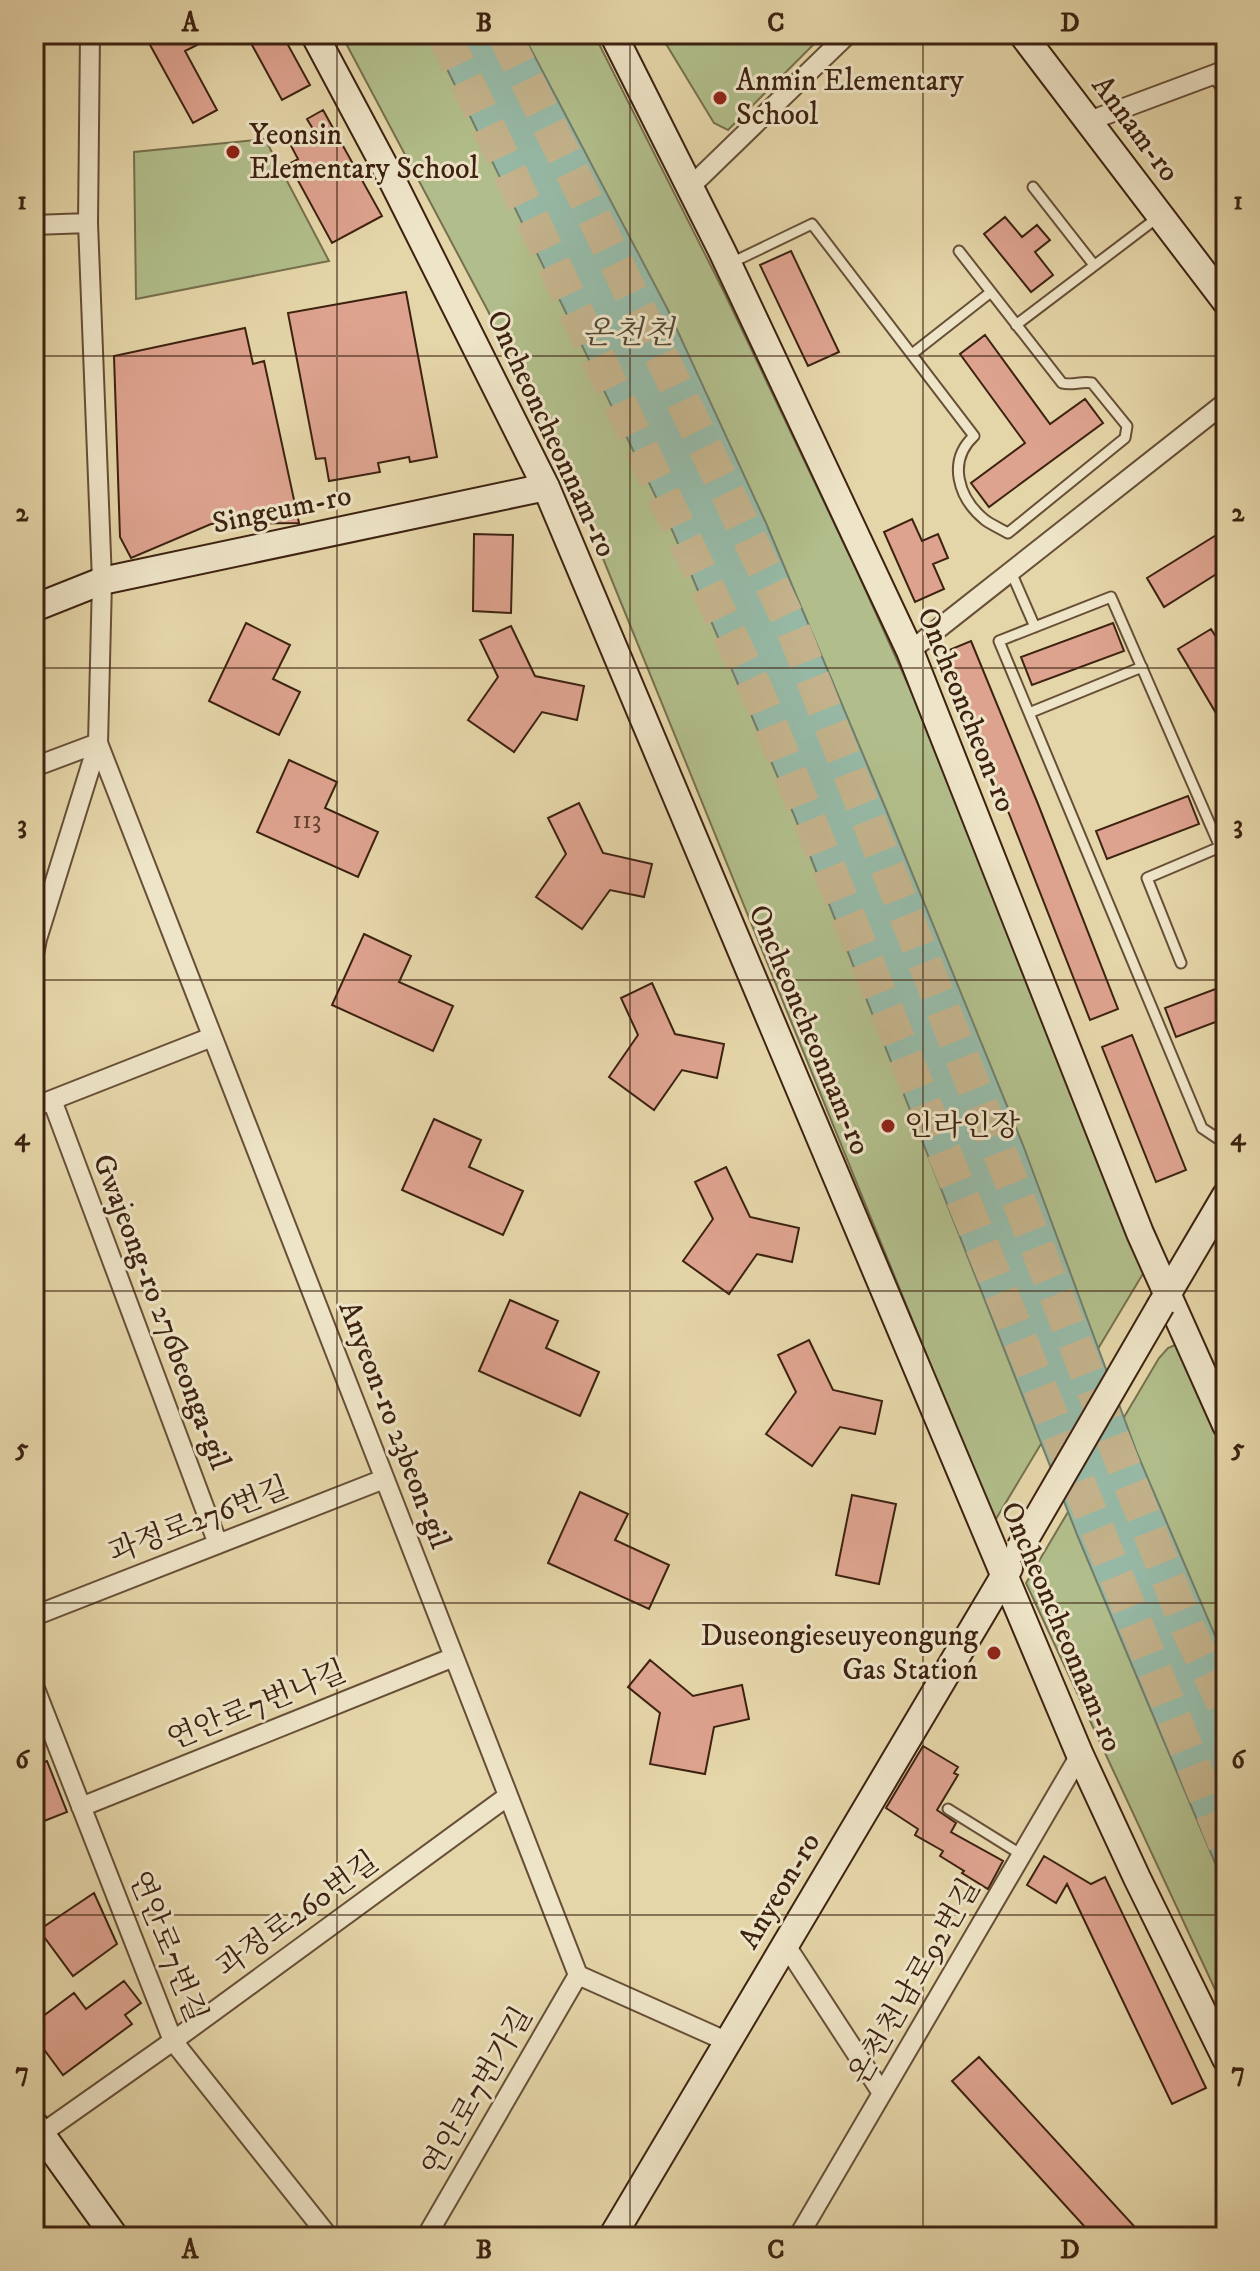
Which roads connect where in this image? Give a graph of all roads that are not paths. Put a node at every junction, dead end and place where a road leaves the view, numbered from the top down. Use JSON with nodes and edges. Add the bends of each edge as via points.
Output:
{"nodes":[{"id":1,"x":90,"y":34,"type":"edge"},
{"id":2,"x":314,"y":34,"type":"edge"},
{"id":3,"x":613,"y":34,"type":"edge"},
{"id":4,"x":848,"y":34,"type":"edge"},
{"id":5,"x":1022,"y":34,"type":"edge"},
{"id":6,"x":1219,"y":72,"type":"edge"},
{"id":7,"x":1226,"y":94,"type":"edge"},
{"id":8,"x":1089,"y":121,"type":"junction"},
{"id":9,"x":690,"y":187,"type":"junction"},
{"id":10,"x":1033,"y":187,"type":"dead end"},
{"id":11,"x":1160,"y":215,"type":"junction"},
{"id":12,"x":88,"y":223,"type":"junction"},
{"id":13,"x":34,"y":225,"type":"edge"},
{"id":14,"x":959,"y":251,"type":"dead end"},
{"id":15,"x":729,"y":265,"type":"junction"},
{"id":16,"x":1094,"y":265,"type":"junction"},
{"id":17,"x":991,"y":292,"type":"junction"},
{"id":18,"x":1226,"y":302,"type":"edge"},
{"id":19,"x":1016,"y":325,"type":"junction"},
{"id":20,"x":912,"y":354,"type":"junction"},
{"id":21,"x":1226,"y":402,"type":"edge"},
{"id":22,"x":546,"y":487,"type":"junction"},
{"id":23,"x":1011,"y":572,"type":"junction"},
{"id":24,"x":102,"y":581,"type":"junction"},
{"id":25,"x":34,"y":608,"type":"edge"},
{"id":26,"x":1035,"y":627,"type":"junction"},
{"id":27,"x":910,"y":651,"type":"junction"},
{"id":28,"x":1142,"y":667,"type":"junction"},
{"id":29,"x":1029,"y":713,"type":"junction"},
{"id":30,"x":98,"y":743,"type":"junction"},
{"id":31,"x":34,"y":767,"type":"edge"},
{"id":32,"x":34,"y":954,"type":"edge"},
{"id":33,"x":1181,"y":963,"type":"dead end"},
{"id":34,"x":212,"y":1037,"type":"junction"},
{"id":35,"x":43,"y":1104,"type":"edge"},
{"id":36,"x":1226,"y":1144,"type":"edge"},
{"id":37,"x":1226,"y":1195,"type":"edge"},
{"id":38,"x":1164,"y":1300,"type":"junction"},
{"id":39,"x":1226,"y":1425,"type":"edge"},
{"id":40,"x":384,"y":1479,"type":"junction"},
{"id":41,"x":218,"y":1544,"type":"junction"},
{"id":42,"x":1004,"y":1577,"type":"junction"},
{"id":43,"x":34,"y":1616,"type":"edge"},
{"id":44,"x":454,"y":1657,"type":"junction"},
{"id":45,"x":34,"y":1686,"type":"edge"},
{"id":46,"x":1080,"y":1755,"type":"junction"},
{"id":47,"x":508,"y":1796,"type":"junction"},
{"id":48,"x":81,"y":1807,"type":"junction"},
{"id":49,"x":948,"y":1809,"type":"dead end"},
{"id":50,"x":1022,"y":1855,"type":"junction"},
{"id":51,"x":785,"y":1944,"type":"junction"},
{"id":52,"x":578,"y":1975,"type":"junction"},
{"id":53,"x":173,"y":2041,"type":"junction"},
{"id":54,"x":728,"y":2042,"type":"junction"},
{"id":55,"x":1226,"y":2059,"type":"edge"},
{"id":56,"x":882,"y":2093,"type":"junction"},
{"id":57,"x":38,"y":2129,"type":"edge"},
{"id":58,"x":115,"y":2237,"type":"edge"},
{"id":59,"x":329,"y":2237,"type":"edge"},
{"id":60,"x":426,"y":2237,"type":"edge"},
{"id":61,"x":612,"y":2237,"type":"edge"},
{"id":62,"x":798,"y":2237,"type":"edge"}],
"edges":[{"from":1,"to":12,"type":"street"},
{"from":2,"to":22,"type":"street","name":"Oncheoncheonnam-ro"},
{"from":3,"to":9,"type":"street","name":"Oncheoncheon-ro"},
{"from":4,"to":9,"type":"street"},
{"from":5,"to":8,"type":"street","name":"Annam-ro"},
{"from":6,"to":7,"type":"lane"},
{"from":6,"to":8,"type":"street"},
{"from":8,"to":11,"type":"street","name":"Annam-ro"},
{"from":9,"to":15,"type":"street","name":"Oncheoncheon-ro"},
{"from":10,"to":16,"type":"lane"},
{"from":11,"to":16,"type":"lane"},
{"from":11,"to":18,"type":"street","name":"Annam-ro"},
{"from":12,"to":13,"type":"street"},
{"from":12,"to":24,"type":"street"},
{"from":14,"to":17,"type":"lane"},
{"from":15,"to":20,"type":"lane","via":[[812,224]]},
{"from":15,"to":27,"type":"street","name":"Oncheoncheon-ro"},
{"from":16,"to":19,"type":"lane"},
{"from":17,"to":19,"type":"lane"},
{"from":17,"to":20,"type":"lane"},
{"from":19,"to":20,"type":"lane","via":[[1062,383],[1092,383],[1128,431],[1008,533],[985,520],[961,491],[961,452],[974,436]]},
{"from":21,"to":23,"type":"street"},
{"from":22,"to":24,"type":"street","name":"Singeum-ro"},
{"from":22,"to":42,"type":"street","name":"Oncheoncheonnam-ro"},
{"from":23,"to":26,"type":"lane"},
{"from":23,"to":27,"type":"street"},
{"from":24,"to":25,"type":"street","name":"Singeum-ro"},
{"from":24,"to":30,"type":"street"},
{"from":26,"to":28,"type":"lane","via":[[1111,597]]},
{"from":26,"to":29,"type":"lane","via":[[999,641]]},
{"from":27,"to":38,"type":"street","name":"Oncheoncheon-ro"},
{"from":28,"to":29,"type":"lane"},
{"from":28,"to":33,"type":"lane","via":[[1220,847],[1147,878]]},
{"from":29,"to":36,"type":"lane","via":[[1202,1128]]},
{"from":30,"to":31,"type":"street"},
{"from":30,"to":32,"type":"street"},
{"from":30,"to":34,"type":"street","name":"Anyeon-ro 23beon-gil"},
{"from":34,"to":35,"type":"street"},
{"from":34,"to":40,"type":"street","name":"Anyeon-ro 23beon-gil"},
{"from":35,"to":41,"type":"street","name":"Gwajeong-ro 276beonga-gil"},
{"from":37,"to":38,"type":"street"},
{"from":38,"to":39,"type":"street","name":"Oncheoncheon-ro"},
{"from":38,"to":42,"type":"street","name":"Anyeon-ro","bridge":true},
{"from":40,"to":41,"type":"street","name":"과정로276번길"},
{"from":40,"to":44,"type":"street","name":"Anyeon-ro 23beon-gil"},
{"from":41,"to":43,"type":"street","name":"과정로276번길"},
{"from":42,"to":46,"type":"street","name":"Oncheoncheonnam-ro"},
{"from":42,"to":51,"type":"street","name":"Anyeon-ro"},
{"from":44,"to":47,"type":"street","name":"Anyeon-ro 23beon-gil"},
{"from":44,"to":48,"type":"street","name":"연안로7번나길"},
{"from":45,"to":48,"type":"street","name":"연안로7번길"},
{"from":46,"to":50,"type":"street","name":"온천천남로92번길"},
{"from":46,"to":55,"type":"street","name":"Oncheoncheonnam-ro"},
{"from":47,"to":52,"type":"street","name":"Anyeon-ro 23beon-gil"},
{"from":47,"to":53,"type":"street","name":"과정로260번길"},
{"from":48,"to":53,"type":"street","name":"연안로7번길"},
{"from":49,"to":50,"type":"lane"},
{"from":50,"to":56,"type":"street","name":"온천천남로92번길"},
{"from":51,"to":54,"type":"street","name":"Anyeon-ro"},
{"from":51,"to":56,"type":"street"},
{"from":52,"to":54,"type":"street"},
{"from":52,"to":60,"type":"street","name":"연안로7번가길"},
{"from":53,"to":57,"type":"street","name":"과정로260번길"},
{"from":53,"to":59,"type":"street","name":"연안로7번길"},
{"from":54,"to":61,"type":"street","name":"Anyeon-ro"},
{"from":56,"to":62,"type":"street","name":"온천천남로92번길"},
{"from":57,"to":58,"type":"street"}]}
